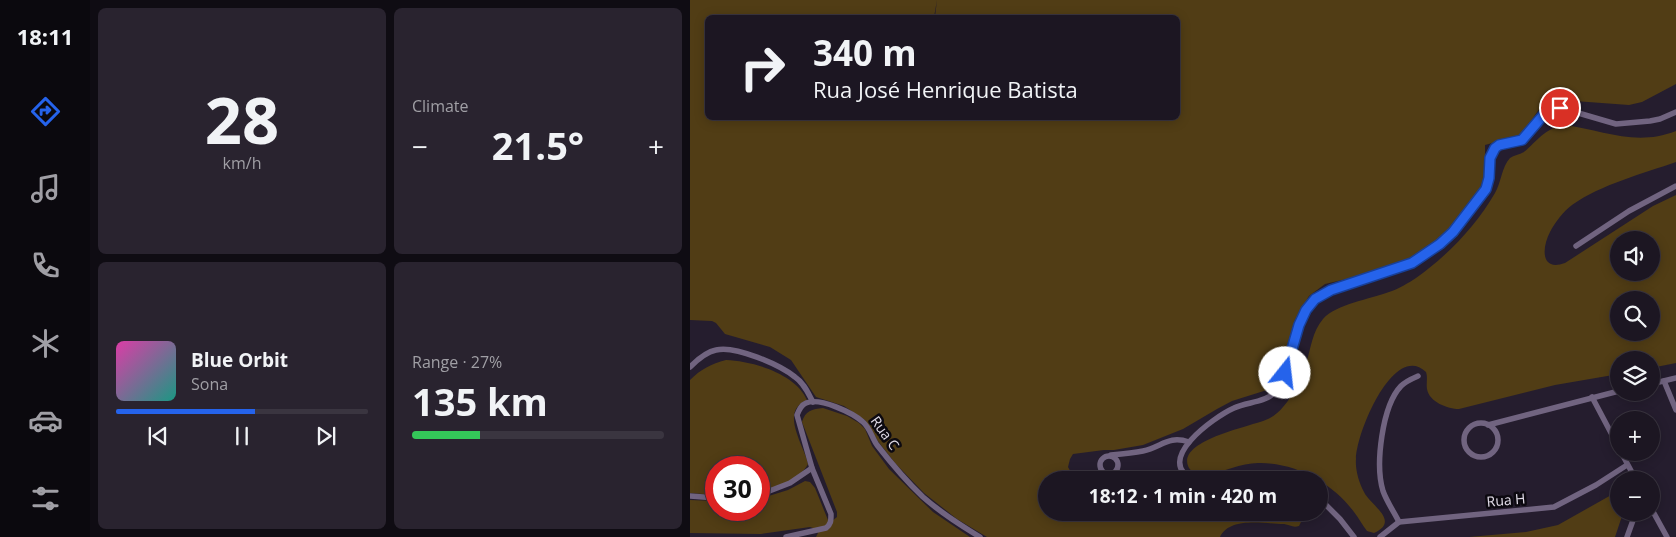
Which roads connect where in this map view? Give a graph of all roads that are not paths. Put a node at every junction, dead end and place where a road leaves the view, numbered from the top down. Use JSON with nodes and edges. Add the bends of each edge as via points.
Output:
{"nodes":[{"id":1,"x":1676,"y":112,"type":"edge"},
{"id":2,"x":1676,"y":186,"type":"edge"},
{"id":3,"x":1576,"y":246,"type":"dead end"},
{"id":4,"x":690,"y":367,"type":"edge"},
{"id":5,"x":1418,"y":376,"type":"dead end"},
{"id":6,"x":1676,"y":378,"type":"edge"},
{"id":7,"x":1664,"y":381,"type":"junction"},
{"id":8,"x":1660,"y":382,"type":"edge"},
{"id":9,"x":1610,"y":393,"type":"edge"},
{"id":10,"x":1592,"y":397,"type":"junction"},
{"id":11,"x":813,"y":402,"type":"junction"},
{"id":12,"x":1676,"y":410,"type":"edge"},
{"id":13,"x":1488,"y":425,"type":"junction"},
{"id":14,"x":1610,"y":431,"type":"edge"},
{"id":15,"x":1189,"y":442,"type":"junction"},
{"id":16,"x":1111,"y":455,"type":"dead end"},
{"id":17,"x":1626,"y":461,"type":"edge"},
{"id":18,"x":1627,"y":464,"type":"junction"},
{"id":19,"x":812,"y":468,"type":"junction"},
{"id":20,"x":1182,"y":471,"type":"edge"},
{"id":21,"x":1631,"y":471,"type":"edge"},
{"id":22,"x":770,"y":491,"type":"edge"},
{"id":23,"x":690,"y":496,"type":"edge"},
{"id":24,"x":705,"y":497,"type":"edge"},
{"id":25,"x":1328,"y":507,"type":"edge"},
{"id":26,"x":1632,"y":521,"type":"edge"},
{"id":27,"x":1658,"y":521,"type":"edge"},
{"id":28,"x":1400,"y":522,"type":"junction"},
{"id":29,"x":786,"y":537,"type":"edge"},
{"id":30,"x":980,"y":537,"type":"edge"},
{"id":31,"x":1354,"y":537,"type":"edge"},
{"id":32,"x":1380,"y":537,"type":"edge"},
{"id":33,"x":1626,"y":537,"type":"edge"},
{"id":34,"x":1667,"y":537,"type":"edge"}],
"edges":[{"from":1,"to":15,"type":"street","via":[[1660,119],[1625,124],[1560,108],[1546,112],[1522,140],[1495,148],[1490,158],[1486,189],[1447,238],[1412,263],[1331,290],[1315,299],[1303,317],[1283,379],[1275,392],[1228,410]]},
{"from":2,"to":3,"type":"street","via":[[1630,210]]},
{"from":4,"to":11,"type":"street","via":[[717,349],[749,354],[795,377],[805,386]]},
{"from":5,"to":28,"type":"street","via":[[1408,380],[1395,394],[1383,433],[1380,460],[1383,491]]},
{"from":6,"to":7,"type":"street"},
{"from":7,"to":8,"type":"street"},
{"from":7,"to":12,"type":"street"},
{"from":9,"to":10,"type":"street"},
{"from":10,"to":13,"type":"street"},
{"from":10,"to":14,"type":"street"},
{"from":11,"to":19,"type":"street","via":[[802,406],[797,415]]},
{"from":11,"to":30,"type":"street","name":"Rua C","via":[[840,409],[861,420],[873,440],[925,499]]},
{"from":13,"to":13,"type":"street","via":[[1496,433],[1496,448],[1486,456],[1474,455],[1466,447],[1466,433],[1474,425]]},
{"from":15,"to":16,"type":"street","via":[[1169,440],[1147,450]]},
{"from":15,"to":20,"type":"street","via":[[1182,454]]},
{"from":17,"to":18,"type":"street"},
{"from":18,"to":21,"type":"street"},
{"from":18,"to":28,"type":"street","name":"Rua H","via":[[1554,507]]},
{"from":19,"to":22,"type":"street","via":[[790,484]]},
{"from":19,"to":29,"type":"street","via":[[831,514],[830,525],[812,533]]},
{"from":23,"to":24,"type":"street"},
{"from":25,"to":31,"type":"street"},
{"from":26,"to":33,"type":"street"},
{"from":27,"to":34,"type":"street"},
{"from":28,"to":32,"type":"street"}]}
